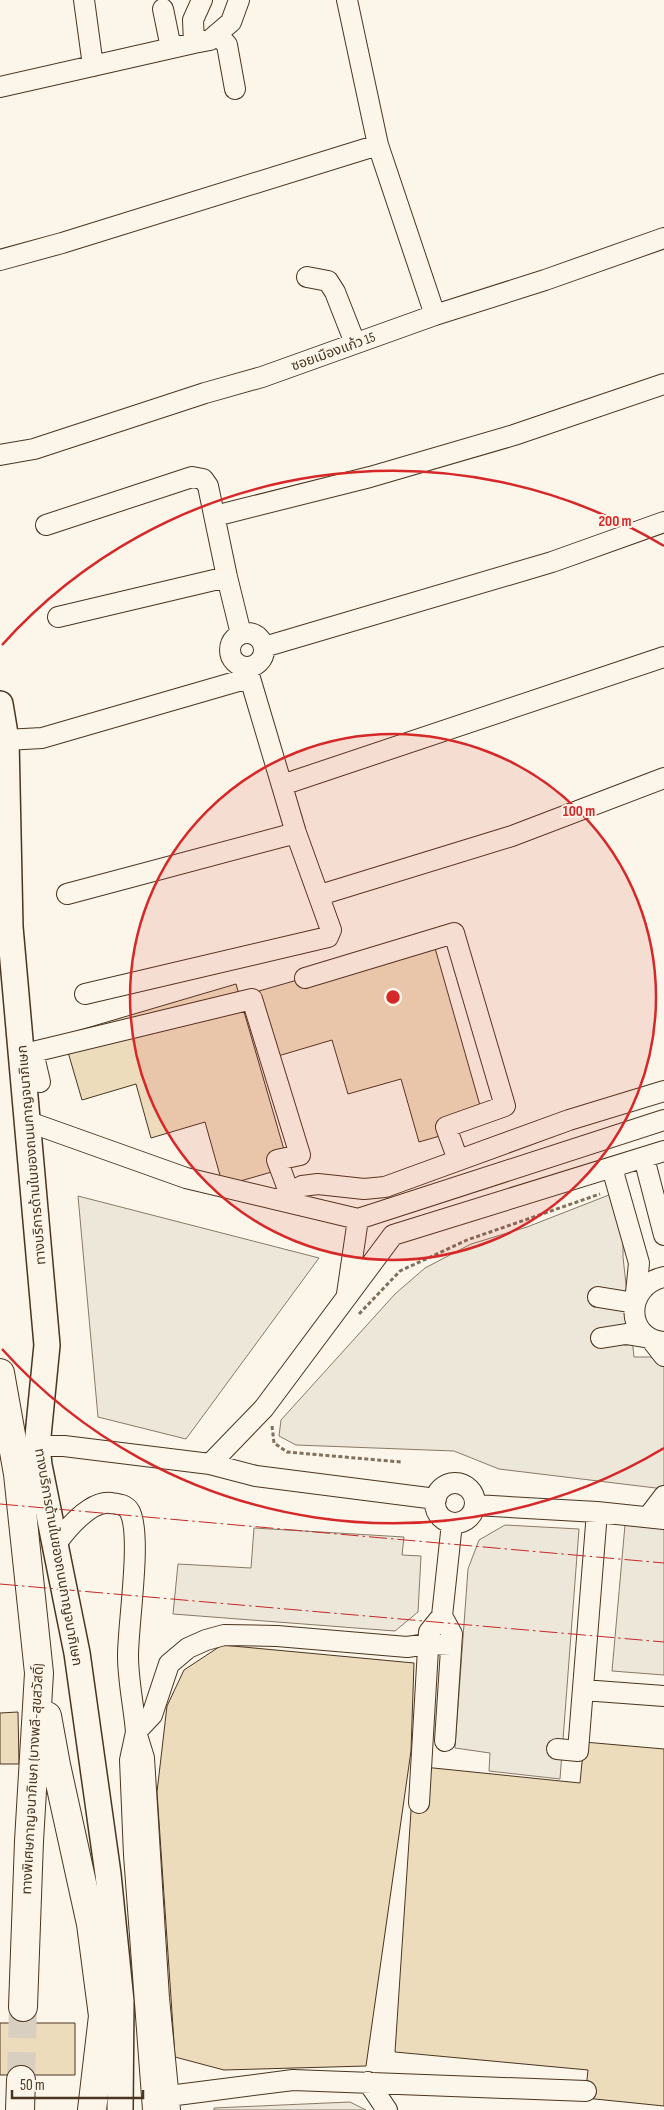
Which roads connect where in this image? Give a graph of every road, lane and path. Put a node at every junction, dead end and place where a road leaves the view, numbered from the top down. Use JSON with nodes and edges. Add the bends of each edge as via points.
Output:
{"nodes":[{"id":1,"x":84,"y":0,"type":"edge"},
{"id":2,"x":202,"y":0,"type":"edge"},
{"id":3,"x":239,"y":0,"type":"edge"},
{"id":4,"x":347,"y":0,"type":"edge"},
{"id":5,"x":162,"y":9,"type":"dead end"},
{"id":6,"x":218,"y":34,"type":"junction"},
{"id":7,"x":194,"y":43,"type":"junction"},
{"id":8,"x":170,"y":48,"type":"junction"},
{"id":9,"x":93,"y":66,"type":"junction"},
{"id":10,"x":0,"y":87,"type":"edge"},
{"id":11,"x":235,"y":89,"type":"dead end"},
{"id":12,"x":378,"y":145,"type":"junction"},
{"id":13,"x":664,"y":238,"type":"edge"},
{"id":14,"x":0,"y":260,"type":"edge"},
{"id":15,"x":307,"y":277,"type":"dead end"},
{"id":16,"x":435,"y":315,"type":"junction"},
{"id":17,"x":355,"y":343,"type":"junction"},
{"id":18,"x":664,"y":384,"type":"edge"},
{"id":19,"x":0,"y":455,"type":"edge"},
{"id":20,"x":215,"y":516,"type":"junction"},
{"id":21,"x":664,"y":522,"type":"edge"},
{"id":22,"x":46,"y":525,"type":"dead end"},
{"id":23,"x":227,"y":577,"type":"junction"},
{"id":24,"x":58,"y":617,"type":"dead end"},
{"id":25,"x":241,"y":634,"type":"junction"},
{"id":26,"x":264,"y":647,"type":"junction"},
{"id":27,"x":664,"y":657,"type":"edge"},
{"id":28,"x":248,"y":673,"type":"junction"},
{"id":29,"x":0,"y":704,"type":"edge"},
{"id":30,"x":6,"y":740,"type":"junction"},
{"id":31,"x":664,"y":778,"type":"edge"},
{"id":32,"x":282,"y":785,"type":"junction"},
{"id":33,"x":296,"y":834,"type":"junction"},
{"id":34,"x":67,"y":894,"type":"dead end"},
{"id":35,"x":320,"y":896,"type":"junction"},
{"id":36,"x":305,"y":978,"type":"dead end"},
{"id":37,"x":85,"y":994,"type":"dead end"},
{"id":38,"x":40,"y":1082,"type":"dead end"},
{"id":39,"x":664,"y":1091,"type":"edge"},
{"id":40,"x":568,"y":1120,"type":"junction"},
{"id":41,"x":664,"y":1120,"type":"edge"},
{"id":42,"x":29,"y":1122,"type":"junction"},
{"id":43,"x":578,"y":1149,"type":"junction"},
{"id":44,"x":664,"y":1151,"type":"edge"},
{"id":45,"x":644,"y":1158,"type":"junction"},
{"id":46,"x":458,"y":1160,"type":"junction"},
{"id":47,"x":612,"y":1168,"type":"junction"},
{"id":48,"x":606,"y":1192,"type":"dead end"},
{"id":49,"x":283,"y":1196,"type":"junction"},
{"id":50,"x":386,"y":1211,"type":"junction"},
{"id":51,"x":358,"y":1219,"type":"junction"},
{"id":52,"x":393,"y":1235,"type":"junction"},
{"id":53,"x":664,"y":1236,"type":"edge"},
{"id":54,"x":664,"y":1277,"type":"edge"},
{"id":55,"x":346,"y":1297,"type":"junction"},
{"id":56,"x":598,"y":1297,"type":"dead end"},
{"id":57,"x":635,"y":1303,"type":"junction"},
{"id":58,"x":356,"y":1318,"type":"dead end"},
{"id":59,"x":601,"y":1338,"type":"dead end"},
{"id":60,"x":657,"y":1340,"type":"edge"},
{"id":61,"x":664,"y":1356,"type":"edge"},
{"id":62,"x":0,"y":1373,"type":"edge"},
{"id":63,"x":271,"y":1424,"type":"dead end"},
{"id":64,"x":37,"y":1446,"type":"junction"},
{"id":65,"x":401,"y":1462,"type":"dead end"},
{"id":66,"x":210,"y":1464,"type":"junction"},
{"id":67,"x":664,"y":1496,"type":"edge"},
{"id":68,"x":436,"y":1499,"type":"junction"},
{"id":69,"x":475,"y":1504,"type":"junction"},
{"id":70,"x":597,"y":1512,"type":"junction"},
{"id":71,"x":656,"y":1518,"type":"edge"},
{"id":72,"x":452,"y":1523,"type":"junction"},
{"id":73,"x":55,"y":1545,"type":"junction"},
{"id":74,"x":442,"y":1616,"type":"junction"},
{"id":75,"x":428,"y":1644,"type":"junction"},
{"id":76,"x":451,"y":1645,"type":"junction"},
{"id":77,"x":40,"y":1672,"type":"junction"},
{"id":78,"x":583,"y":1690,"type":"junction"},
{"id":79,"x":664,"y":1696,"type":"edge"},
{"id":80,"x":136,"y":1732,"type":"junction"},
{"id":81,"x":445,"y":1741,"type":"dead end"},
{"id":82,"x":557,"y":1749,"type":"dead end"},
{"id":83,"x":419,"y":1803,"type":"dead end"},
{"id":84,"x":23,"y":2008,"type":"tunnel mouth"},
{"id":85,"x":21,"y":2080,"type":"tunnel mouth"},
{"id":86,"x":368,"y":2082,"type":"junction"},
{"id":87,"x":586,"y":2091,"type":"dead end"},
{"id":88,"x":161,"y":2102,"type":"edge"},
{"id":89,"x":20,"y":2110,"type":"edge"},
{"id":90,"x":92,"y":2110,"type":"edge"},
{"id":91,"x":120,"y":2110,"type":"edge"},
{"id":92,"x":387,"y":2110,"type":"edge"}],
"edges":[{"from":1,"to":9,"type":"street"},
{"from":2,"to":7,"type":"street","via":[[193,20]]},
{"from":3,"to":6,"type":"street","via":[[231,22]]},
{"from":4,"to":12,"type":"street"},
{"from":5,"to":8,"type":"street"},
{"from":6,"to":7,"type":"street","via":[[210,40]]},
{"from":6,"to":11,"type":"street","via":[[227,46]]},
{"from":7,"to":8,"type":"street"},
{"from":8,"to":9,"type":"street"},
{"from":9,"to":10,"type":"street"},
{"from":12,"to":14,"type":"street"},
{"from":12,"to":16,"type":"street"},
{"from":13,"to":16,"type":"street","name":"ซอยเมืองแก้ว 15"},
{"from":15,"to":17,"type":"street","via":[[328,281]]},
{"from":16,"to":17,"type":"street","name":"ซอยเมืองแก้ว 15"},
{"from":17,"to":19,"type":"street","name":"ซอยเมืองแก้ว 15","via":[[262,377],[34,449]]},
{"from":18,"to":20,"type":"street","via":[[514,435],[370,477]]},
{"from":20,"to":22,"type":"street","via":[[208,486],[203,479],[192,477]]},
{"from":20,"to":23,"type":"street"},
{"from":21,"to":26,"type":"street","via":[[552,562]]},
{"from":23,"to":24,"type":"street"},
{"from":23,"to":25,"type":"street"},
{"from":25,"to":26,"type":"street","via":[[255,635]]},
{"from":25,"to":28,"type":"street","via":[[234,638],[230,653]]},
{"from":26,"to":28,"type":"street","via":[[260,661]]},
{"from":27,"to":32,"type":"street"},
{"from":28,"to":30,"type":"street","via":[[42,738]]},
{"from":28,"to":32,"type":"street"},
{"from":29,"to":30,"type":"main road","name":"ทางบริการด้านในของถนนกาญจนาภิเษก"},
{"from":30,"to":42,"type":"main road","name":"ทางบริการด้านในของถนนกาญจนาภิเษก","via":[[10,927]]},
{"from":31,"to":35,"type":"street","via":[[512,836]]},
{"from":32,"to":33,"type":"street"},
{"from":33,"to":34,"type":"street"},
{"from":33,"to":35,"type":"street"},
{"from":35,"to":37,"type":"street","via":[[331,930],[328,937]]},
{"from":36,"to":46,"type":"street","via":[[454,933],[505,1106],[446,1127]]},
{"from":38,"to":49,"type":"street","via":[[33,1052],[252,999],[300,1155],[277,1160]]},
{"from":39,"to":40,"type":"street"},
{"from":40,"to":43,"type":"street"},
{"from":40,"to":46,"type":"street"},
{"from":41,"to":43,"type":"street"},
{"from":42,"to":49,"type":"street","via":[[186,1178]]},
{"from":42,"to":64,"type":"main road","name":"ทางบริการด้านในของถนนกาญจนาภิเษก","via":[[47,1345]]},
{"from":43,"to":50,"type":"street"},
{"from":44,"to":45,"type":"street"},
{"from":45,"to":47,"type":"street"},
{"from":45,"to":53,"type":"street"},
{"from":46,"to":49,"type":"street","via":[[384,1187],[318,1184],[302,1186]]},
{"from":47,"to":52,"type":"street"},
{"from":47,"to":57,"type":"street","via":[[639,1263]]},
{"from":48,"to":58,"type":"path","via":[[467,1240],[400,1271]]},
{"from":49,"to":51,"type":"street"},
{"from":50,"to":51,"type":"street"},
{"from":50,"to":52,"type":"street","via":[[384,1225]]},
{"from":51,"to":55,"type":"street"},
{"from":52,"to":55,"type":"street"},
{"from":54,"to":57,"type":"street","via":[[645,1285]]},
{"from":55,"to":66,"type":"street","via":[[264,1408]]},
{"from":56,"to":57,"type":"street"},
{"from":57,"to":60,"type":"street","via":[[634,1313],[642,1331]]},
{"from":59,"to":60,"type":"street","via":[[626,1334]]},
{"from":60,"to":61,"type":"street"},
{"from":62,"to":77,"type":"highway","name":"ทางพิเศษกาญจนาภิเษก (บางพลี-สุขสวัสดิ์)","via":[[18,1474]]},
{"from":63,"to":65,"type":"path","via":[[274,1444],[287,1452]]},
{"from":64,"to":66,"type":"street","via":[[64,1446]]},
{"from":64,"to":73,"type":"main road","name":"ทางบริการด้านในของถนนกาญจนาภิเษก"},
{"from":66,"to":68,"type":"street","via":[[256,1476]]},
{"from":67,"to":71,"type":"street"},
{"from":68,"to":69,"type":"street","via":[[443,1488],[461,1484],[472,1492]]},
{"from":68,"to":72,"type":"street","via":[[441,1517]]},
{"from":69,"to":70,"type":"street"},
{"from":69,"to":72,"type":"street","via":[[470,1516],[459,1523]]},
{"from":70,"to":71,"type":"street"},
{"from":70,"to":78,"type":"street"},
{"from":72,"to":74,"type":"street"},
{"from":73,"to":80,"type":"street","via":[[73,1521],[90,1509],[106,1502],[122,1504],[129,1510],[134,1527],[134,1548],[128,1657]]},
{"from":73,"to":91,"type":"main road","name":"ทางบริการด้านในของถนนกาญจนาภิเษก","via":[[77,1652],[108,1874],[121,2001]]},
{"from":74,"to":75,"type":"street","via":[[429,1632]]},
{"from":74,"to":76,"type":"street","via":[[452,1634]]},
{"from":75,"to":76,"type":"street"},
{"from":75,"to":80,"type":"street","via":[[407,1647],[224,1635],[206,1640],[188,1648],[170,1664],[152,1715]]},
{"from":75,"to":83,"type":"street"},
{"from":76,"to":81,"type":"street"},
{"from":77,"to":84,"type":"highway","name":"ทางพิเศษกาญจนาภิเษก (บางพลี-สุขสวัสดิ์)","via":[[28,1850]]},
{"from":77,"to":90,"type":"highway","via":[[56,1766],[91,1924],[103,2016]]},
{"from":78,"to":79,"type":"street"},
{"from":78,"to":82,"type":"street","via":[[578,1751]]},
{"from":80,"to":88,"type":"street","via":[[144,1758],[159,1998]]},
{"from":85,"to":89,"type":"highway"},
{"from":86,"to":87,"type":"street"},
{"from":86,"to":88,"type":"street","via":[[293,2080]]},
{"from":86,"to":92,"type":"street"}]}
